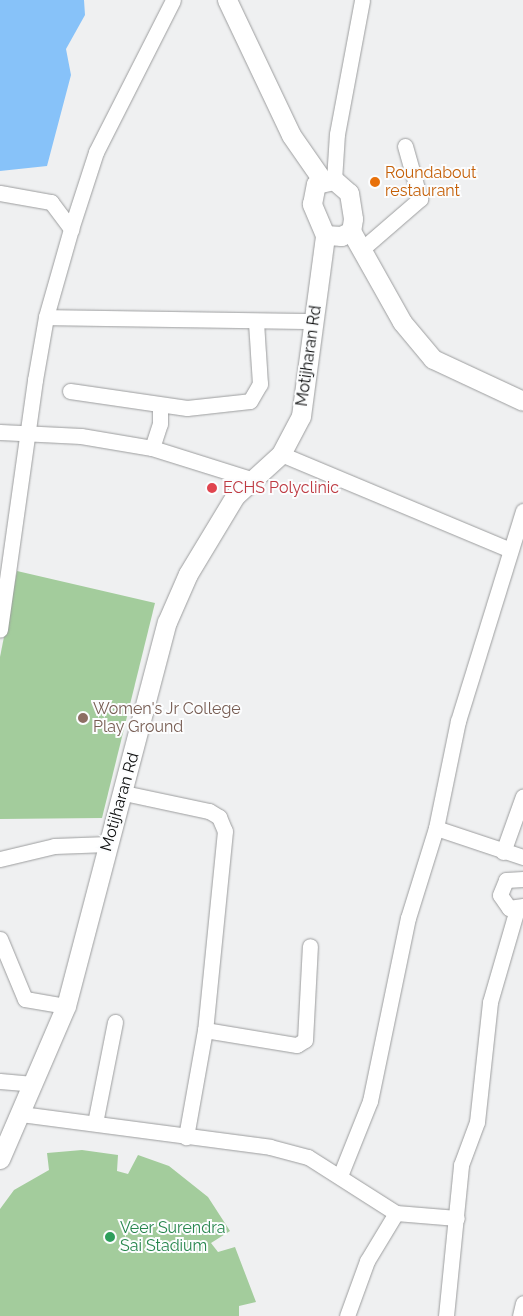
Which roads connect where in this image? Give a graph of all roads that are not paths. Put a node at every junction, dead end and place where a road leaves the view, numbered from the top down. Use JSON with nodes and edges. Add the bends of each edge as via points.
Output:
{"nodes":[{"id":1,"x":173,"y":0,"type":"edge"},
{"id":2,"x":227,"y":0,"type":"edge"},
{"id":3,"x":362,"y":0,"type":"edge"},
{"id":4,"x":405,"y":146,"type":"dead end"},
{"id":5,"x":329,"y":180,"type":"junction"},
{"id":6,"x":0,"y":194,"type":"edge"},
{"id":7,"x":72,"y":229,"type":"junction"},
{"id":8,"x":351,"y":231,"type":"junction"},
{"id":9,"x":325,"y":234,"type":"junction"},
{"id":10,"x":362,"y":249,"type":"junction"},
{"id":11,"x":46,"y":317,"type":"junction"},
{"id":12,"x":314,"y":321,"type":"junction"},
{"id":13,"x":256,"y":322,"type":"junction"},
{"id":14,"x":70,"y":391,"type":"dead end"},
{"id":15,"x":523,"y":401,"type":"edge"},
{"id":16,"x":160,"y":406,"type":"junction"},
{"id":17,"x":0,"y":432,"type":"edge"},
{"id":18,"x":26,"y":432,"type":"junction"},
{"id":19,"x":152,"y":448,"type":"junction"},
{"id":20,"x":281,"y":454,"type":"junction"},
{"id":21,"x":251,"y":479,"type":"junction"},
{"id":22,"x":523,"y":511,"type":"edge"},
{"id":23,"x":510,"y":550,"type":"junction"},
{"id":24,"x":0,"y":630,"type":"edge"},
{"id":25,"x":124,"y":793,"type":"junction"},
{"id":26,"x":523,"y":796,"type":"edge"},
{"id":27,"x":436,"y":828,"type":"junction"},
{"id":28,"x":108,"y":844,"type":"junction"},
{"id":29,"x":503,"y":852,"type":"junction"},
{"id":30,"x":523,"y":858,"type":"edge"},
{"id":31,"x":0,"y":859,"type":"edge"},
{"id":32,"x":523,"y":877,"type":"edge"},
{"id":33,"x":520,"y":907,"type":"edge"},
{"id":34,"x":0,"y":938,"type":"edge"},
{"id":35,"x":310,"y":946,"type":"dead end"},
{"id":36,"x":66,"y":1006,"type":"junction"},
{"id":37,"x":115,"y":1022,"type":"dead end"},
{"id":38,"x":205,"y":1030,"type":"junction"},
{"id":39,"x":0,"y":1081,"type":"edge"},
{"id":40,"x":34,"y":1084,"type":"junction"},
{"id":41,"x":20,"y":1114,"type":"junction"},
{"id":42,"x":95,"y":1123,"type":"junction"},
{"id":43,"x":186,"y":1137,"type":"junction"},
{"id":44,"x":0,"y":1159,"type":"edge"},
{"id":45,"x":340,"y":1176,"type":"junction"},
{"id":46,"x":396,"y":1213,"type":"junction"},
{"id":47,"x":457,"y":1218,"type":"junction"},
{"id":48,"x":523,"y":1303,"type":"edge"},
{"id":49,"x":347,"y":1316,"type":"edge"},
{"id":50,"x":446,"y":1316,"type":"edge"},
{"id":51,"x":520,"y":1316,"type":"edge"}],
"edges":[{"from":1,"to":7,"type":"street","via":[[96,152]]},
{"from":2,"to":5,"type":"main road","via":[[291,135]]},
{"from":3,"to":5,"type":"street"},
{"from":4,"to":10,"type":"street","via":[[420,199]]},
{"from":5,"to":8,"type":"main road","via":[[349,193]]},
{"from":5,"to":9,"type":"main road","via":[[316,184],[312,204]]},
{"from":6,"to":7,"type":"street","via":[[51,202]]},
{"from":7,"to":11,"type":"street"},
{"from":8,"to":9,"type":"main road","via":[[341,236]]},
{"from":8,"to":10,"type":"main road"},
{"from":9,"to":12,"type":"main road","name":"Motijharan Rd"},
{"from":10,"to":15,"type":"main road","via":[[402,322],[433,359],[484,387]]},
{"from":11,"to":13,"type":"street"},
{"from":11,"to":18,"type":"street"},
{"from":12,"to":13,"type":"street"},
{"from":12,"to":20,"type":"main road","name":"Motijharan Rd","via":[[306,396]]},
{"from":13,"to":16,"type":"street","via":[[256,396],[225,405]]},
{"from":14,"to":16,"type":"street"},
{"from":16,"to":19,"type":"street"},
{"from":17,"to":18,"type":"street"},
{"from":18,"to":19,"type":"street"},
{"from":18,"to":24,"type":"street","via":[[10,584]]},
{"from":19,"to":21,"type":"street"},
{"from":20,"to":21,"type":"main road","name":"Motijharan Rd"},
{"from":20,"to":23,"type":"street"},
{"from":21,"to":25,"type":"main road","name":"Motijharan Rd","via":[[235,496],[188,574],[167,622]]},
{"from":22,"to":23,"type":"street"},
{"from":23,"to":27,"type":"street","via":[[458,721]]},
{"from":25,"to":28,"type":"main road","name":"Motijharan Rd"},
{"from":25,"to":38,"type":"street","via":[[209,811],[219,817],[225,832]]},
{"from":26,"to":29,"type":"street"},
{"from":27,"to":29,"type":"street"},
{"from":27,"to":45,"type":"street","via":[[408,918],[370,1101]]},
{"from":28,"to":31,"type":"street","via":[[54,846]]},
{"from":28,"to":36,"type":"main road","name":"Motijharan Rd"},
{"from":29,"to":30,"type":"street"},
{"from":32,"to":33,"type":"street","via":[[506,880],[500,895],[503,903]]},
{"from":33,"to":47,"type":"street","via":[[490,1002],[477,1122],[461,1165]]},
{"from":34,"to":36,"type":"street","via":[[25,999]]},
{"from":35,"to":38,"type":"street","via":[[305,1040],[297,1045]]},
{"from":36,"to":40,"type":"main road","name":"Motijharan Rd"},
{"from":37,"to":42,"type":"street"},
{"from":38,"to":43,"type":"street"},
{"from":39,"to":40,"type":"street"},
{"from":40,"to":41,"type":"main road","name":"Motijharan Rd"},
{"from":41,"to":42,"type":"street"},
{"from":41,"to":44,"type":"main road","name":"Motijharan Rd"},
{"from":42,"to":43,"type":"street"},
{"from":43,"to":45,"type":"street","via":[[279,1149],[308,1157]]},
{"from":45,"to":46,"type":"street"},
{"from":46,"to":47,"type":"street"},
{"from":46,"to":49,"type":"street","via":[[368,1261]]},
{"from":47,"to":50,"type":"street"},
{"from":48,"to":51,"type":"street"}]}
